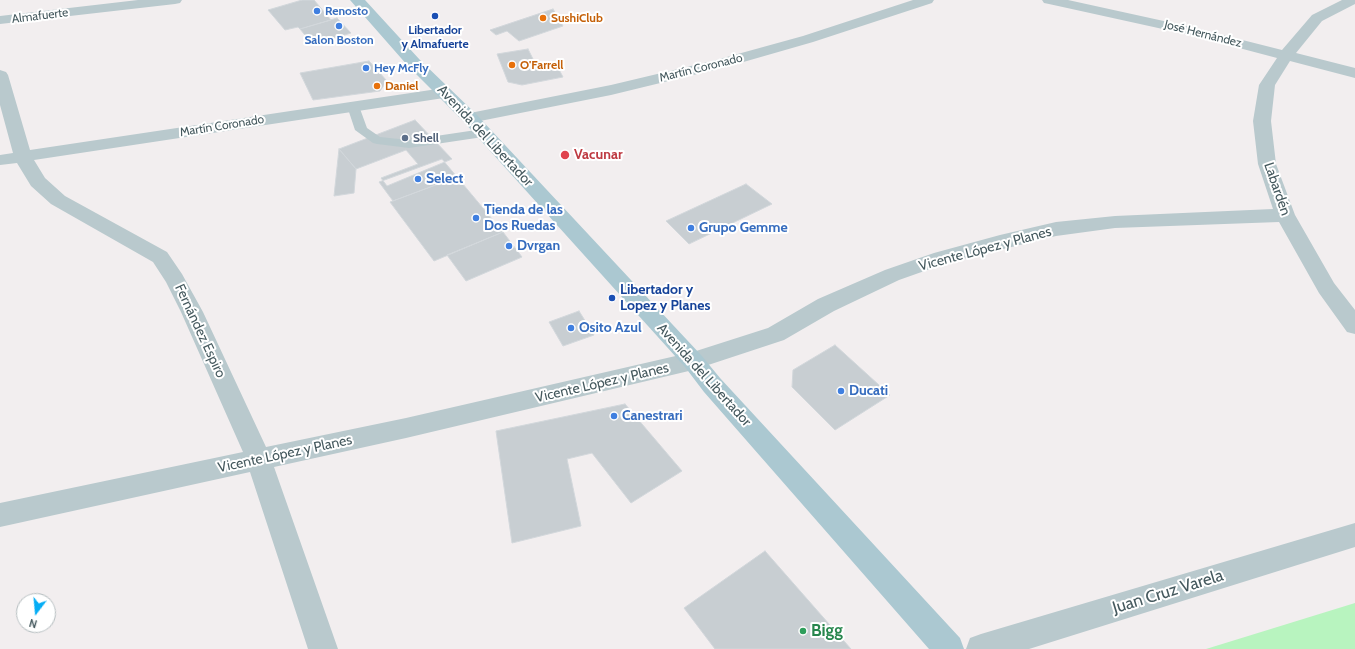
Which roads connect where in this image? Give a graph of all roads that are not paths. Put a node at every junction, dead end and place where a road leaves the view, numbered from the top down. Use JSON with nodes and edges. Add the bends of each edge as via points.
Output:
{"nodes":[{"id":1,"x":175,"y":0,"type":"edge"},
{"id":2,"x":357,"y":0,"type":"edge"},
{"id":3,"x":360,"y":0,"type":"edge"},
{"id":4,"x":928,"y":0,"type":"edge"},
{"id":5,"x":1049,"y":0,"type":"edge"},
{"id":6,"x":1353,"y":0,"type":"edge"},
{"id":7,"x":0,"y":20,"type":"edge"},
{"id":8,"x":1286,"y":54,"type":"junction"},
{"id":9,"x":1355,"y":73,"type":"edge"},
{"id":10,"x":0,"y":76,"type":"edge"},
{"id":11,"x":444,"y":93,"type":"junction"},
{"id":12,"x":354,"y":106,"type":"junction"},
{"id":13,"x":477,"y":126,"type":"junction"},
{"id":14,"x":23,"y":156,"type":"junction"},
{"id":15,"x":0,"y":160,"type":"edge"},
{"id":16,"x":1285,"y":215,"type":"junction"},
{"id":17,"x":1355,"y":326,"type":"edge"},
{"id":18,"x":693,"y":362,"type":"junction"},
{"id":19,"x":260,"y":460,"type":"junction"},
{"id":20,"x":0,"y":515,"type":"edge"},
{"id":21,"x":1355,"y":535,"type":"edge"},
{"id":22,"x":323,"y":649,"type":"edge"},
{"id":23,"x":948,"y":649,"type":"edge"},
{"id":24,"x":981,"y":649,"type":"edge"}],
"edges":[{"from":1,"to":7,"type":"street","name":"Almafuerte"},
{"from":2,"to":3,"type":"street"},
{"from":2,"to":11,"type":"main road","name":"Avenida del Libertador"},
{"from":4,"to":13,"type":"street","name":"Martín Coronado","via":[[720,64]]},
{"from":5,"to":8,"type":"street","name":"José Hernández"},
{"from":6,"to":8,"type":"street","name":"Labardén","via":[[1318,18]]},
{"from":8,"to":9,"type":"street","name":"José Hernández"},
{"from":8,"to":16,"type":"street","name":"Labardén","via":[[1267,85],[1262,121],[1267,164]]},
{"from":10,"to":14,"type":"street","name":"Fernández Espiro"},
{"from":11,"to":12,"type":"street","name":"Martín Coronado"},
{"from":11,"to":13,"type":"main road","name":"Avenida del Libertador"},
{"from":12,"to":13,"type":"lane","via":[[361,130],[377,140],[409,144],[441,140]]},
{"from":12,"to":14,"type":"street","name":"Martín Coronado"},
{"from":13,"to":18,"type":"main road","name":"Avenida del Libertador"},
{"from":14,"to":15,"type":"street","name":"Martín Coronado"},
{"from":14,"to":19,"type":"street","name":"Fernández Espiro","via":[[38,182],[58,200],[160,257],[192,312]]},
{"from":16,"to":17,"type":"street","name":"Labardén","via":[[1326,288]]},
{"from":16,"to":18,"type":"street","name":"Vicente López y Planes","via":[[1115,222],[1056,229],[1000,242],[941,258],[892,276],[826,305],[776,334]]},
{"from":18,"to":19,"type":"street","name":"Vicente López y Planes"},
{"from":18,"to":23,"type":"main road","name":"Avenida del Libertador"},
{"from":19,"to":20,"type":"street","name":"Vicente López y Planes"},
{"from":19,"to":22,"type":"street","name":"Fernández Espiro"},
{"from":21,"to":24,"type":"street","name":"Juan Cruz Varela"}]}
